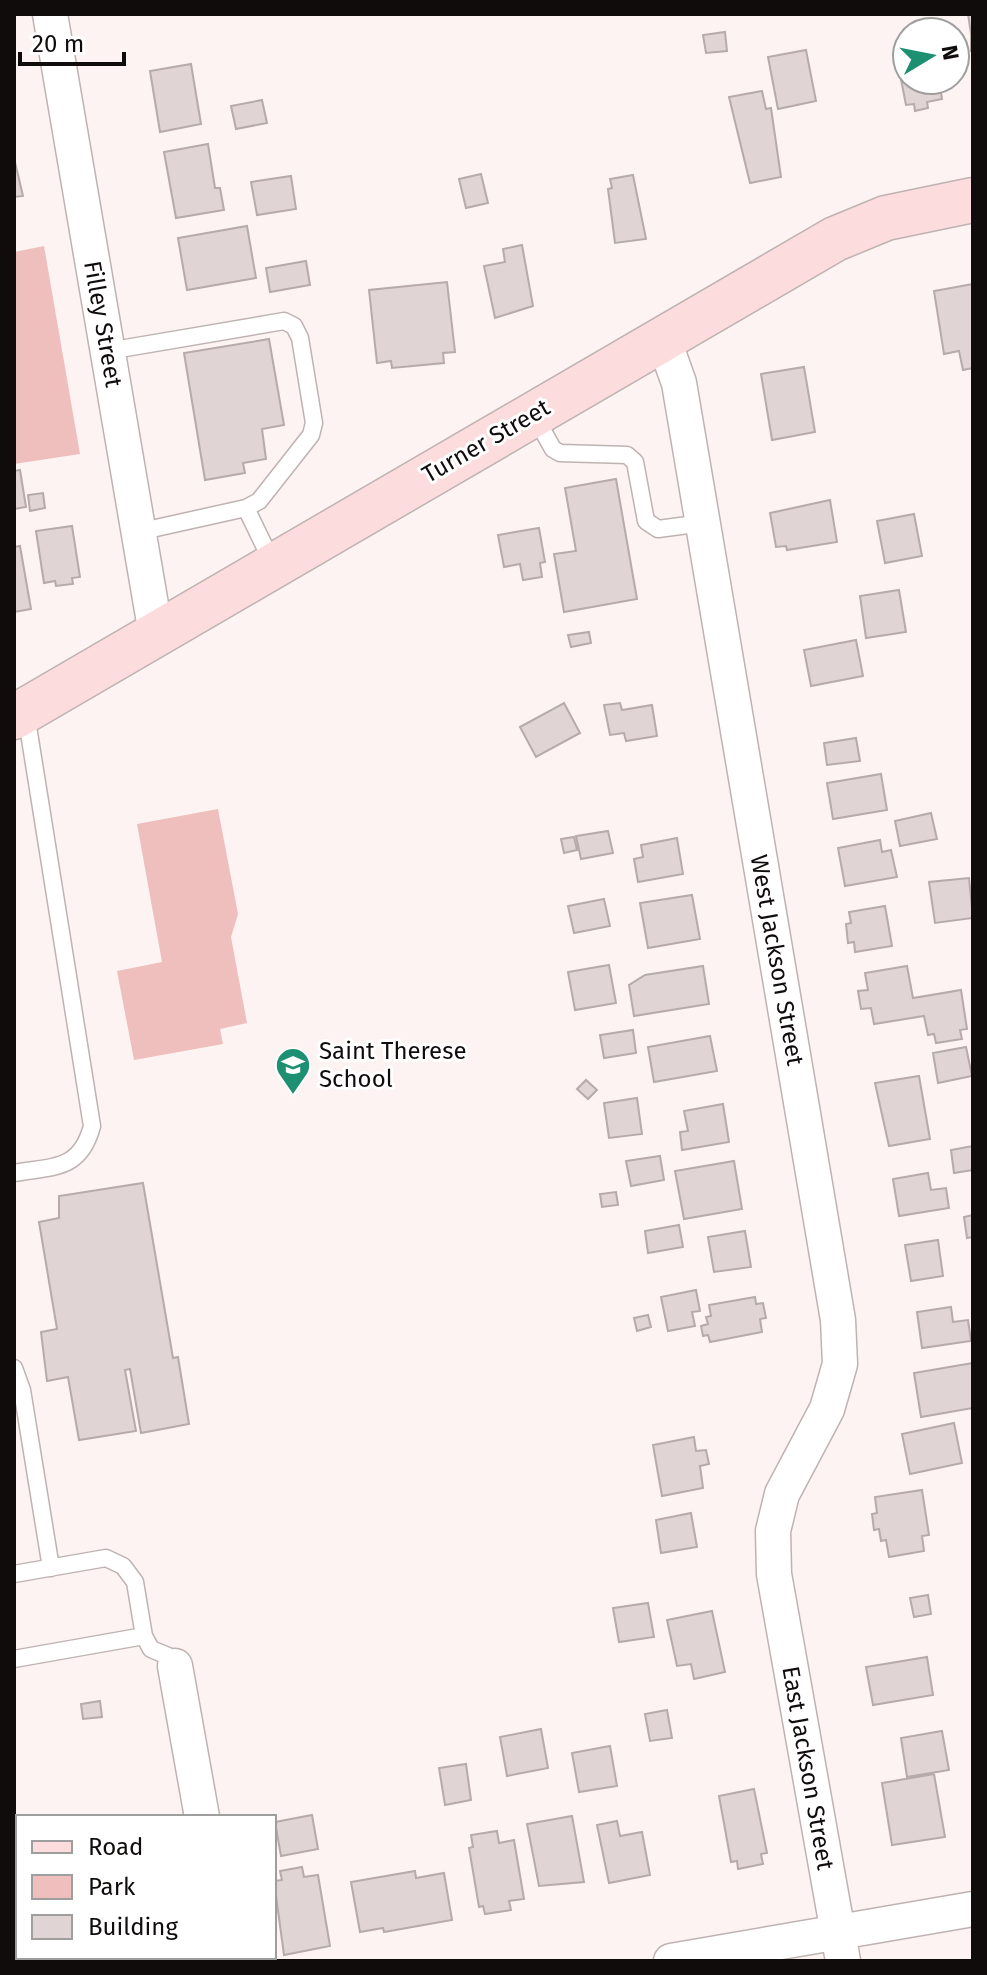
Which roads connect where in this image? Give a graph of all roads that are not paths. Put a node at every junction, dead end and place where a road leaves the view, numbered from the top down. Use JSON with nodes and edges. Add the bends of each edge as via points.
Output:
{"nodes":[{"id":1,"x":50,"y":14,"type":"edge"},
{"id":2,"x":973,"y":200,"type":"edge"},
{"id":3,"x":663,"y":338,"type":"junction"},
{"id":4,"x":108,"y":351,"type":"junction"},
{"id":5,"x":533,"y":414,"type":"junction"},
{"id":6,"x":246,"y":508,"type":"junction"},
{"id":7,"x":703,"y":523,"type":"junction"},
{"id":8,"x":138,"y":532,"type":"junction"},
{"id":9,"x":274,"y":565,"type":"junction"},
{"id":10,"x":156,"y":634,"type":"junction"},
{"id":11,"x":20,"y":714,"type":"edge"},
{"id":12,"x":14,"y":1173,"type":"edge"},
{"id":13,"x":14,"y":1368,"type":"edge"},
{"id":14,"x":51,"y":1568,"type":"junction"},
{"id":15,"x":14,"y":1574,"type":"edge"},
{"id":16,"x":774,"y":1574,"type":"joint"},
{"id":17,"x":144,"y":1636,"type":"junction"},
{"id":18,"x":14,"y":1659,"type":"edge"},
{"id":19,"x":175,"y":1666,"type":"joint"},
{"id":20,"x":202,"y":1815,"type":"edge"},
{"id":21,"x":973,"y":1909,"type":"edge"},
{"id":22,"x":840,"y":1946,"type":"edge"},
{"id":23,"x":671,"y":1961,"type":"edge"}],
"edges":[{"from":1,"to":4,"type":"street","name":"Filley Street"},
{"from":2,"to":3,"type":"street","name":"Turner Street","via":[[886,218],[835,239]]},
{"from":3,"to":5,"type":"street","name":"Turner Street"},
{"from":3,"to":7,"type":"street","name":"West Jackson Street","via":[[679,383]]},
{"from":4,"to":6,"type":"lane","via":[[284,321],[294,326],[314,423],[311,435],[259,501]]},
{"from":4,"to":8,"type":"street","name":"Filley Street"},
{"from":5,"to":7,"type":"lane","via":[[560,453],[627,455],[635,462],[651,527]]},
{"from":5,"to":9,"type":"street","name":"Turner Street"},
{"from":6,"to":8,"type":"lane"},
{"from":6,"to":9,"type":"lane"},
{"from":7,"to":16,"type":"street","name":"West Jackson Street","via":[[838,1320],[840,1364],[827,1409],[782,1494],[773,1531]]},
{"from":8,"to":10,"type":"street","name":"Filley Street"},
{"from":9,"to":10,"type":"street","name":"Turner Street"},
{"from":10,"to":11,"type":"street","name":"Turner Street"},
{"from":11,"to":12,"type":"lane","via":[[92,1126],[87,1145],[71,1163]]},
{"from":13,"to":14,"type":"lane"},
{"from":14,"to":15,"type":"lane"},
{"from":14,"to":17,"type":"lane","via":[[106,1558],[123,1566],[135,1582]]},
{"from":16,"to":22,"type":"street","name":"East Jackson Street"},
{"from":17,"to":18,"type":"lane"},
{"from":17,"to":19,"type":"lane","via":[[151,1649],[168,1656]]},
{"from":19,"to":20,"type":"street"},
{"from":21,"to":22,"type":"street"},
{"from":22,"to":23,"type":"street"}]}
